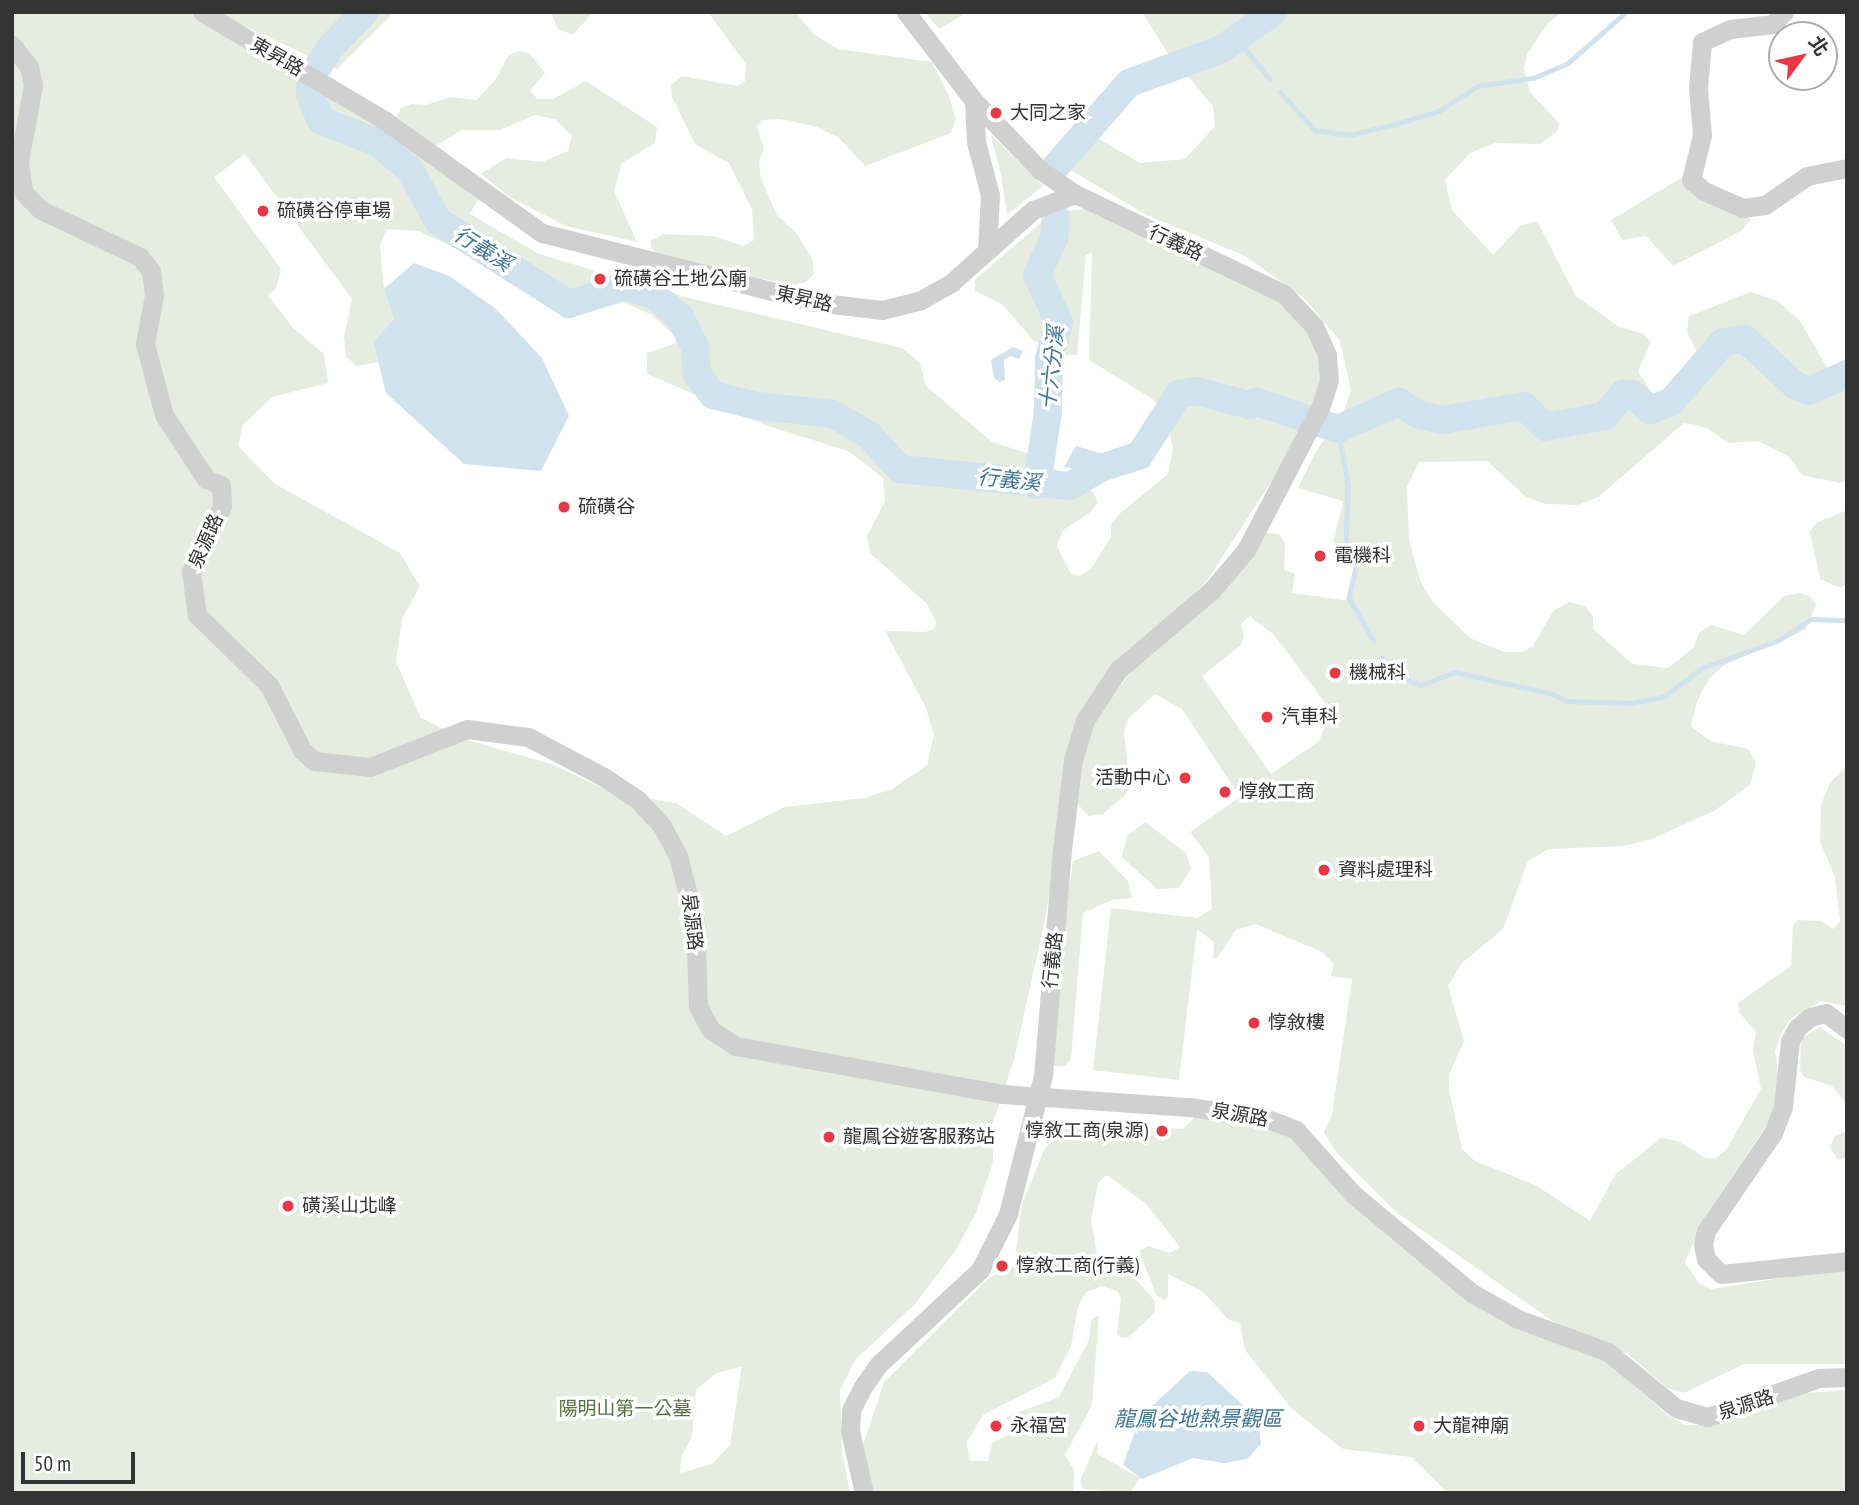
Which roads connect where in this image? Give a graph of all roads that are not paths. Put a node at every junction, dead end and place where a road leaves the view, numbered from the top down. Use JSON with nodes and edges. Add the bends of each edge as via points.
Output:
{"nodes":[{"id":1,"x":202,"y":12,"type":"edge"},
{"id":2,"x":906,"y":12,"type":"edge"},
{"id":3,"x":1784,"y":12,"type":"edge"},
{"id":4,"x":12,"y":45,"type":"edge"},
{"id":5,"x":974,"y":101,"type":"junction"},
{"id":6,"x":1847,"y":168,"type":"edge"},
{"id":7,"x":1074,"y":194,"type":"junction"},
{"id":8,"x":987,"y":250,"type":"junction"},
{"id":9,"x":1847,"y":1029,"type":"edge"},
{"id":10,"x":1035,"y":1096,"type":"junction"},
{"id":11,"x":1847,"y":1261,"type":"edge"},
{"id":12,"x":1847,"y":1377,"type":"edge"},
{"id":13,"x":864,"y":1493,"type":"edge"}],
"edges":[{"from":1,"to":8,"type":"street","name":"東昇路","via":[[384,120],[554,237],[855,310],[899,308],[919,301],[951,283]]},
{"from":2,"to":5,"type":"street"},
{"from":3,"to":6,"type":"street","via":[[1773,24],[1730,29],[1702,42],[1698,88],[1702,135],[1692,180],[1704,191],[1743,208],[1765,205],[1807,176]]},
{"from":4,"to":10,"type":"street","name":"泉源路","via":[[29,67],[33,85],[19,162],[23,192],[41,210],[139,257],[151,271],[154,295],[145,344],[164,415],[206,479],[221,485],[223,497],[191,572],[195,608],[206,629],[243,656],[269,685],[302,750],[314,761],[334,766],[370,766],[467,729],[528,737],[559,751],[638,800],[662,825],[678,856],[695,921],[698,1006],[721,1038],[756,1053],[920,1082]]},
{"from":5,"to":7,"type":"street","name":"行義路","via":[[1017,148]]},
{"from":5,"to":8,"type":"street","via":[[976,142],[990,195]]},
{"from":7,"to":8,"type":"street","name":"東昇路","via":[[1033,210]]},
{"from":7,"to":10,"type":"street","name":"行義路","via":[[1284,294],[1314,326],[1327,355],[1329,380],[1320,408],[1245,550],[1212,590],[1118,670],[1085,720],[1072,773],[1043,1076]]},
{"from":9,"to":11,"type":"street","via":[[1826,1013],[1810,1017],[1797,1028],[1790,1041],[1783,1107],[1773,1133],[1706,1231],[1703,1245],[1706,1259],[1721,1274]]},
{"from":10,"to":12,"type":"street","name":"泉源路","via":[[1190,1107],[1268,1119],[1296,1130],[1353,1194],[1472,1293],[1518,1319],[1608,1353],[1676,1408],[1708,1417],[1819,1378]]},
{"from":10,"to":13,"type":"street","name":"行義路","via":[[1008,1214],[987,1261],[942,1309],[878,1365],[851,1410],[853,1450]]}]}
